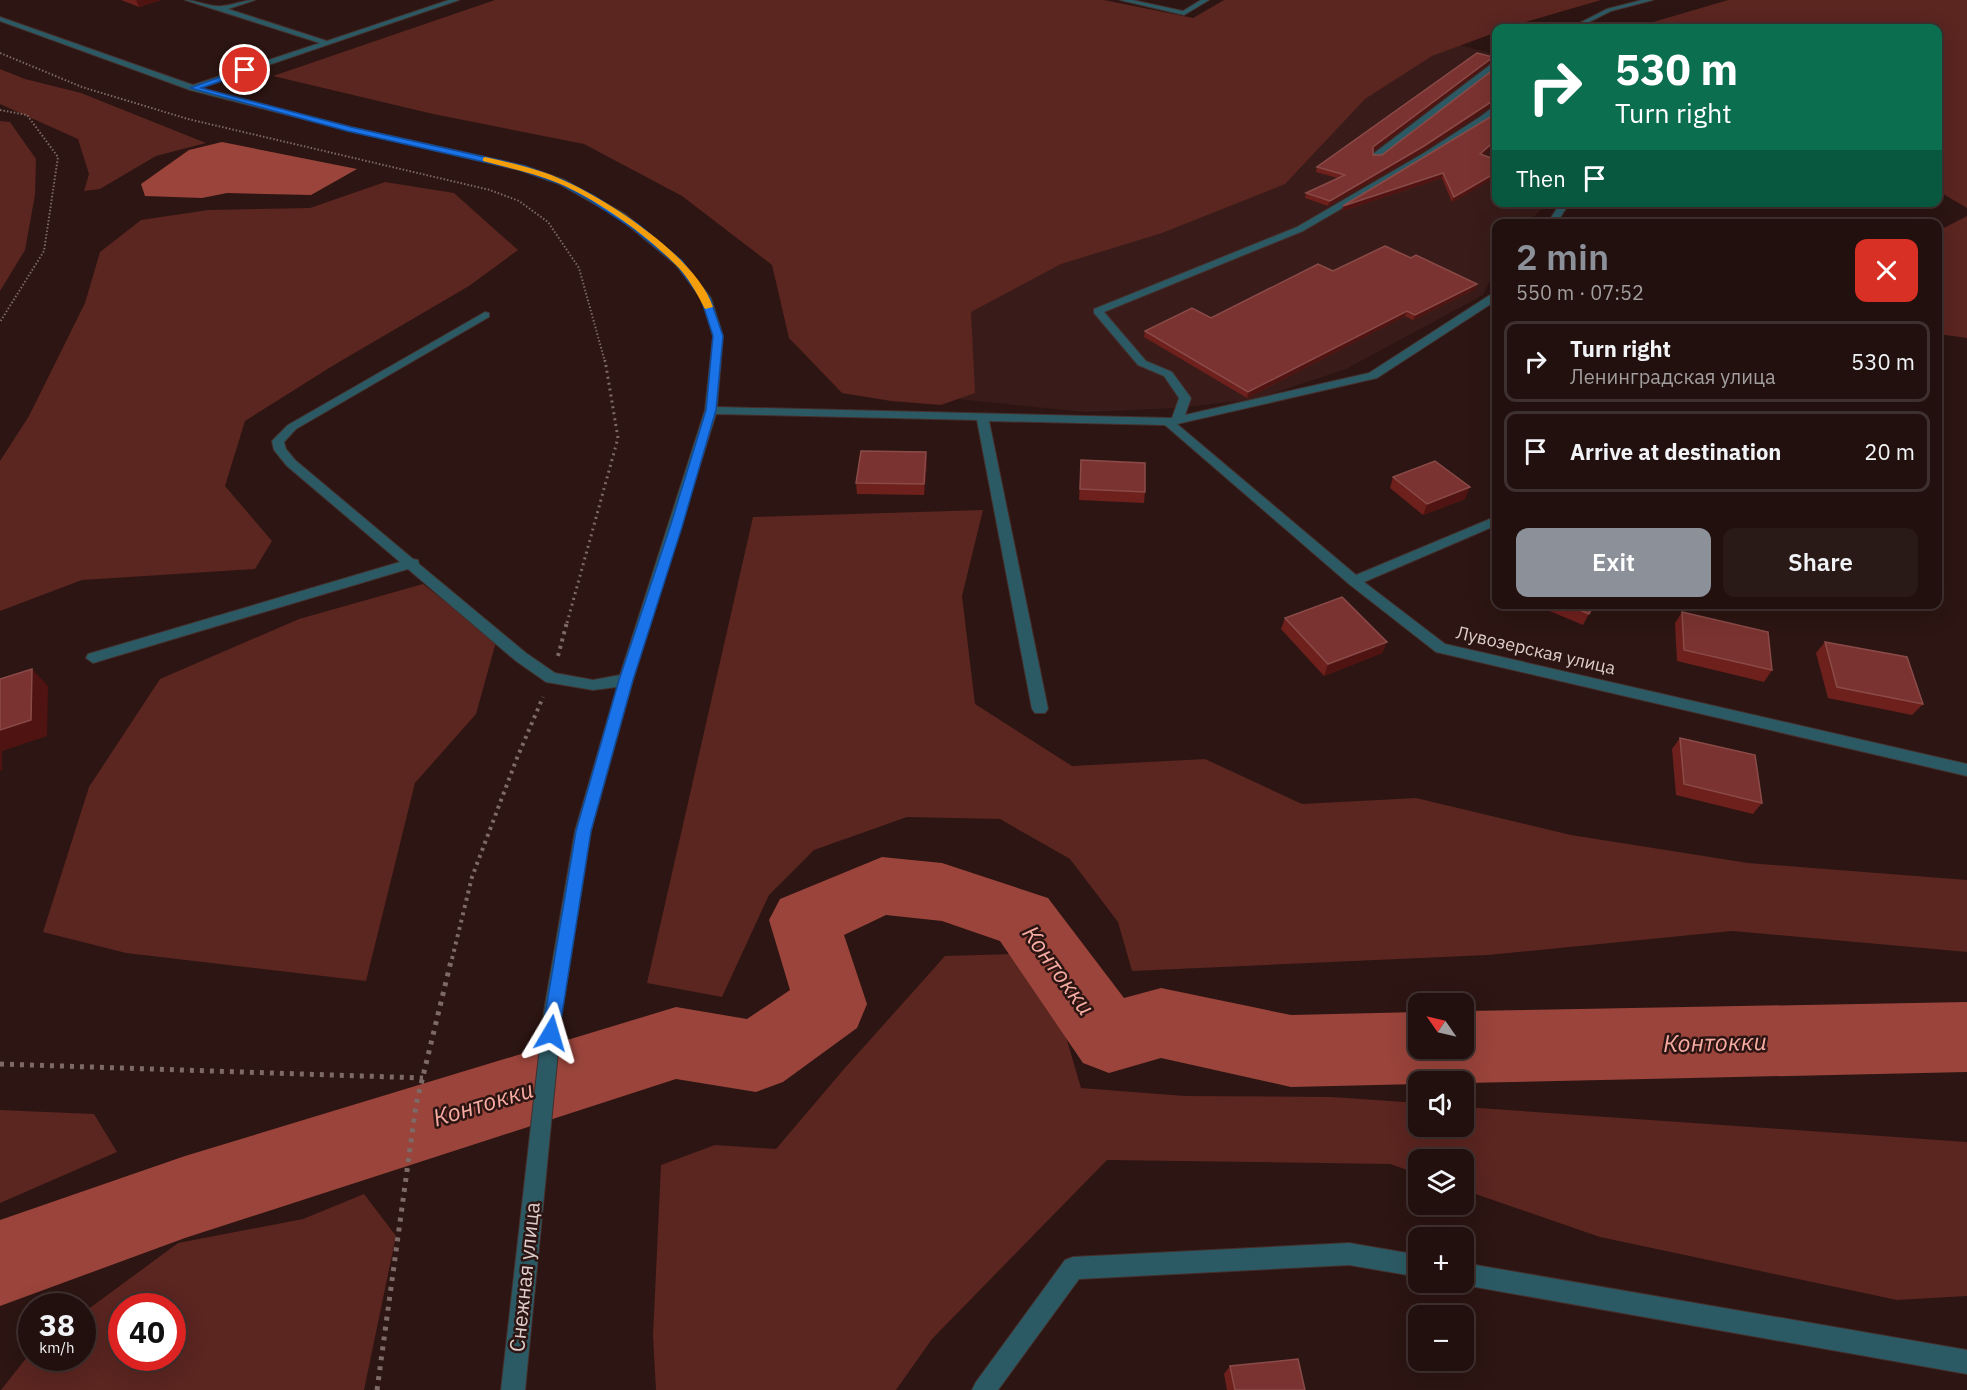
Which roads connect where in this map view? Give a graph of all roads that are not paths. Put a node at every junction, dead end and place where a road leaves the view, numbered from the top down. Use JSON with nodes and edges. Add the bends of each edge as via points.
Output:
{"nodes":[{"id":1,"x":188,"y":0,"type":"edge"},
{"id":2,"x":252,"y":0,"type":"edge"},
{"id":3,"x":456,"y":0,"type":"edge"},
{"id":4,"x":1123,"y":0,"type":"edge"},
{"id":5,"x":1206,"y":0,"type":"edge"},
{"id":6,"x":1650,"y":0,"type":"edge"},
{"id":7,"x":221,"y":9,"type":"junction"},
{"id":8,"x":0,"y":19,"type":"edge"},
{"id":9,"x":1581,"y":24,"type":"edge"},
{"id":10,"x":327,"y":43,"type":"junction"},
{"id":11,"x":1492,"y":68,"type":"edge"},
{"id":12,"x":193,"y":88,"type":"junction"},
{"id":13,"x":1492,"y":111,"type":"edge"},
{"id":14,"x":1376,"y":156,"type":"edge"},
{"id":15,"x":1492,"y":298,"type":"edge"},
{"id":16,"x":485,"y":315,"type":"dead end"},
{"id":17,"x":711,"y":410,"type":"junction"},
{"id":18,"x":983,"y":419,"type":"junction"},
{"id":19,"x":1173,"y":421,"type":"junction"},
{"id":20,"x":1492,"y":522,"type":"edge"},
{"id":21,"x":413,"y":564,"type":"junction"},
{"id":22,"x":1354,"y":581,"type":"junction"},
{"id":23,"x":93,"y":658,"type":"dead end"},
{"id":24,"x":626,"y":680,"type":"junction"},
{"id":25,"x":1040,"y":709,"type":"dead end"},
{"id":26,"x":1967,"y":770,"type":"edge"},
{"id":27,"x":1408,"y":1264,"type":"edge"},
{"id":28,"x":1474,"y":1276,"type":"edge"},
{"id":29,"x":1967,"y":1362,"type":"edge"},
{"id":30,"x":513,"y":1390,"type":"edge"},
{"id":31,"x":984,"y":1390,"type":"edge"}],
"edges":[{"from":1,"to":7,"type":"street"},
{"from":2,"to":7,"type":"street"},
{"from":3,"to":10,"type":"street"},
{"from":4,"to":5,"type":"street","via":[[1184,13]]},
{"from":6,"to":9,"type":"street","via":[[1609,10]]},
{"from":7,"to":10,"type":"street"},
{"from":8,"to":12,"type":"street"},
{"from":10,"to":12,"type":"street"},
{"from":11,"to":14,"type":"street"},
{"from":12,"to":17,"type":"street","via":[[522,168],[562,182],[622,216],[679,262],[706,298],[718,336]]},
{"from":13,"to":19,"type":"street","via":[[1427,155],[1300,229],[1098,311],[1142,363],[1168,374],[1185,398]]},
{"from":15,"to":19,"type":"street","via":[[1372,376]]},
{"from":16,"to":21,"type":"street","via":[[292,427],[278,441],[291,463]]},
{"from":17,"to":18,"type":"street"},
{"from":17,"to":24,"type":"street"},
{"from":18,"to":19,"type":"street"},
{"from":18,"to":25,"type":"street"},
{"from":19,"to":22,"type":"street","name":"Лувозерская улица"},
{"from":20,"to":22,"type":"street"},
{"from":21,"to":23,"type":"street"},
{"from":21,"to":24,"type":"street","via":[[551,678],[593,685]]},
{"from":22,"to":26,"type":"street","name":"Лувозерская улица","via":[[1441,648]]},
{"from":24,"to":30,"type":"street","name":"Снежная улица","via":[[583,831],[553,1011]]},
{"from":27,"to":31,"type":"street","via":[[1349,1254],[1072,1268]]},
{"from":28,"to":29,"type":"street"}]}
